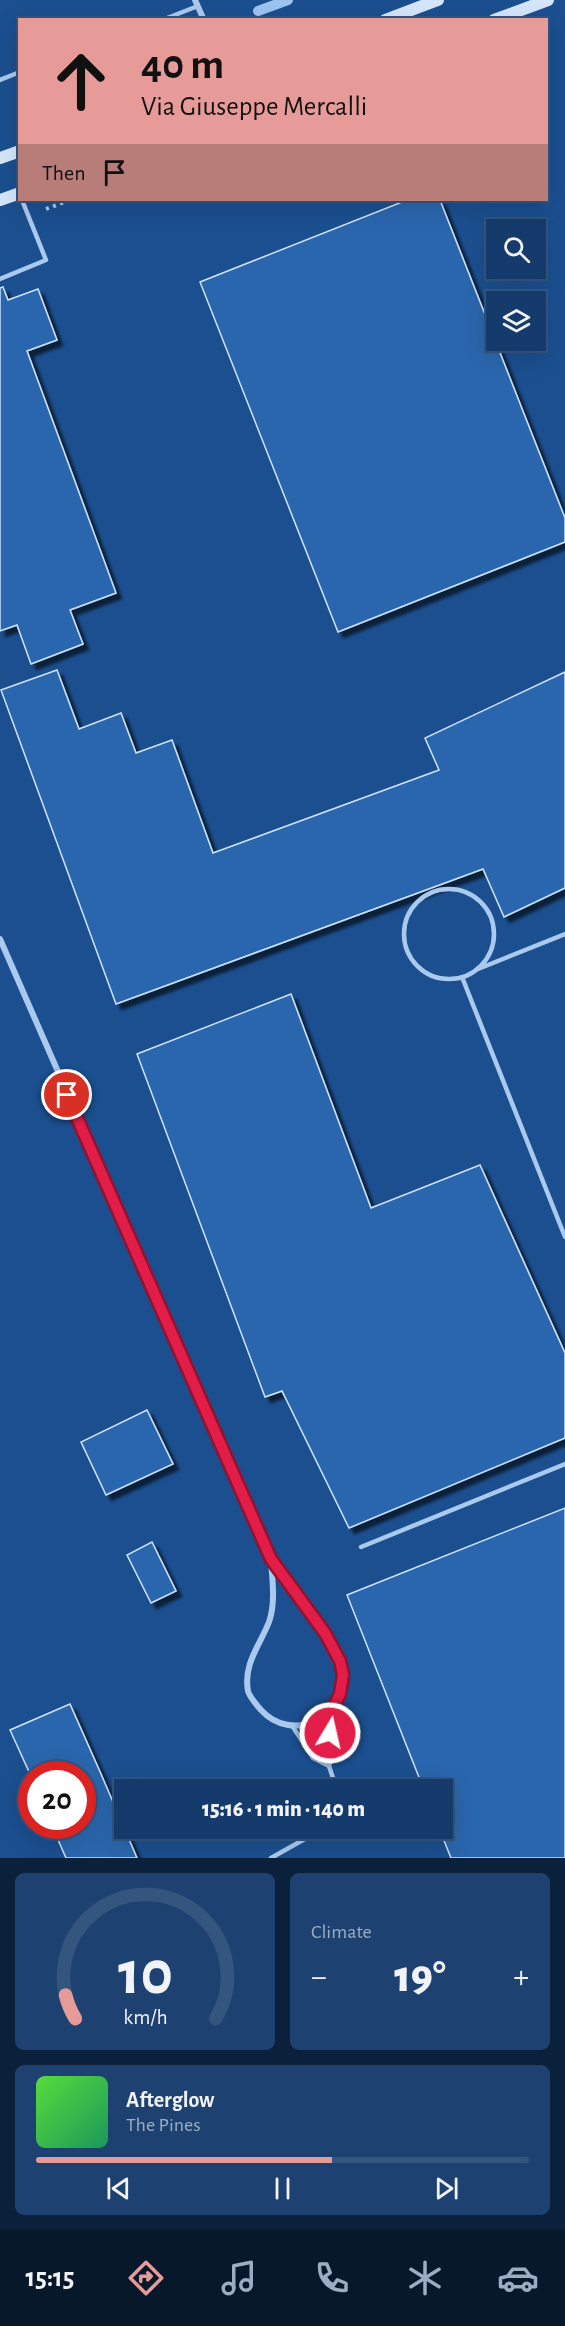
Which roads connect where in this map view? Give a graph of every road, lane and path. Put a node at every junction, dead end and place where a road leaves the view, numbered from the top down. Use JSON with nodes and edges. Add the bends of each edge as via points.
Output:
{"nodes":[{"id":1,"x":438,"y":0,"type":"edge"},
{"id":2,"x":548,"y":0,"type":"edge"},
{"id":3,"x":197,"y":3,"type":"edge"},
{"id":4,"x":166,"y":18,"type":"edge"},
{"id":5,"x":204,"y":18,"type":"edge"},
{"id":6,"x":390,"y":18,"type":"edge"},
{"id":7,"x":499,"y":18,"type":"edge"},
{"id":8,"x":18,"y":73,"type":"edge"},
{"id":9,"x":0,"y":80,"type":"edge"},
{"id":10,"x":18,"y":152,"type":"edge"},
{"id":11,"x":0,"y":158,"type":"edge"},
{"id":12,"x":18,"y":193,"type":"edge"},
{"id":13,"x":0,"y":200,"type":"edge"},
{"id":14,"x":22,"y":201,"type":"edge"},
{"id":15,"x":0,"y":279,"type":"edge"},
{"id":16,"x":565,"y":934,"type":"edge"},
{"id":17,"x":0,"y":939,"type":"edge"},
{"id":18,"x":475,"y":970,"type":"junction"},
{"id":19,"x":462,"y":976,"type":"junction"},
{"id":20,"x":565,"y":1237,"type":"edge"},
{"id":21,"x":565,"y":1464,"type":"edge"},
{"id":22,"x":361,"y":1547,"type":"dead end"},
{"id":23,"x":271,"y":1559,"type":"junction"},
{"id":24,"x":325,"y":1717,"type":"junction"},
{"id":25,"x":293,"y":1727,"type":"junction"},
{"id":26,"x":329,"y":1766,"type":"junction"},
{"id":27,"x":333,"y":1779,"type":"edge"},
{"id":28,"x":305,"y":1839,"type":"edge"},
{"id":29,"x":271,"y":1858,"type":"edge"}],
"edges":[{"from":1,"to":6,"type":"main road"},
{"from":2,"to":7,"type":"main road"},
{"from":3,"to":4,"type":"lane"},
{"from":3,"to":5,"type":"street"},
{"from":8,"to":9,"type":"lane"},
{"from":10,"to":11,"type":"main road"},
{"from":12,"to":13,"type":"main road"},
{"from":14,"to":15,"type":"lane","via":[[46,260]]},
{"from":16,"to":18,"type":"lane"},
{"from":17,"to":23,"type":"street"},
{"from":18,"to":19,"type":"lane"},
{"from":18,"to":19,"type":"lane","via":[[485,960],[494,934],[485,907],[461,890],[431,892],[409,912],[404,934],[409,956],[432,976]]},
{"from":19,"to":20,"type":"lane"},
{"from":21,"to":22,"type":"lane"},
{"from":23,"to":24,"type":"street","via":[[325,1633],[340,1661],[340,1694]]},
{"from":23,"to":25,"type":"street","via":[[273,1603],[269,1623],[250,1661],[249,1693],[264,1714]]},
{"from":24,"to":25,"type":"street","via":[[313,1724]]},
{"from":24,"to":26,"type":"lane","via":[[334,1749]]},
{"from":25,"to":26,"type":"lane","via":[[313,1758]]},
{"from":26,"to":27,"type":"lane"},
{"from":28,"to":29,"type":"lane"}]}
